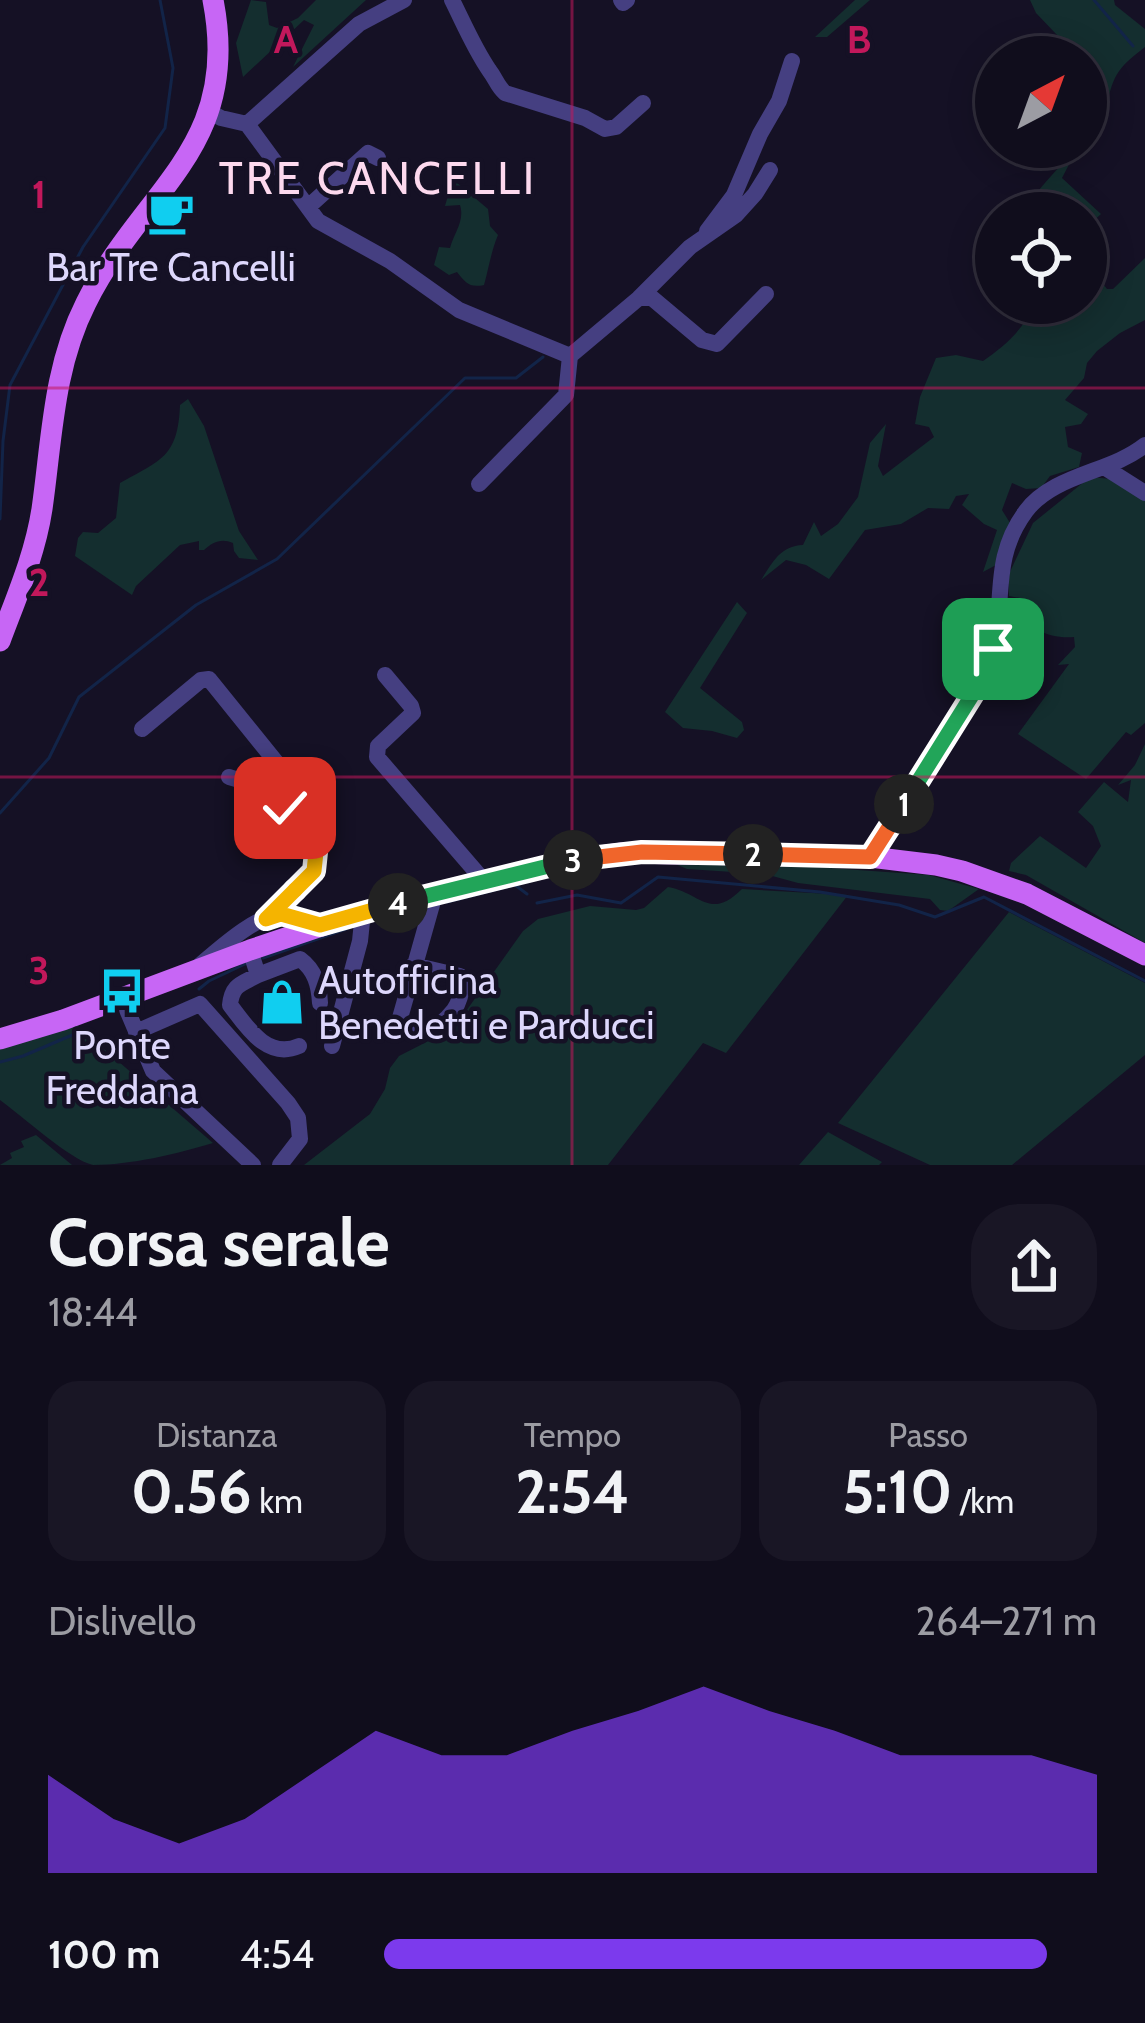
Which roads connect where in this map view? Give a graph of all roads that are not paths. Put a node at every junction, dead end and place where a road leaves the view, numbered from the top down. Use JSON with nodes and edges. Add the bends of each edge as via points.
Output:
{"nodes":[{"id":1,"x":213,"y":0,"type":"edge"},
{"id":2,"x":404,"y":0,"type":"edge"},
{"id":3,"x":452,"y":0,"type":"edge"},
{"id":4,"x":792,"y":61,"type":"dead end"},
{"id":5,"x":643,"y":103,"type":"dead end"},
{"id":6,"x":210,"y":112,"type":"junction"},
{"id":7,"x":247,"y":124,"type":"junction"},
{"id":8,"x":378,"y":158,"type":"dead end"},
{"id":9,"x":770,"y":170,"type":"dead end"},
{"id":10,"x":308,"y":207,"type":"junction"},
{"id":11,"x":704,"y":237,"type":"junction"},
{"id":12,"x":766,"y":293,"type":"dead end"},
{"id":13,"x":639,"y":298,"type":"junction"},
{"id":14,"x":570,"y":356,"type":"junction"},
{"id":15,"x":1145,"y":431,"type":"edge"},
{"id":16,"x":1145,"y":445,"type":"edge"},
{"id":17,"x":1110,"y":465,"type":"junction"},
{"id":18,"x":479,"y":484,"type":"dead end"},
{"id":19,"x":1145,"y":493,"type":"edge"},
{"id":20,"x":0,"y":641,"type":"edge"},
{"id":21,"x":385,"y":675,"type":"dead end"},
{"id":22,"x":142,"y":729,"type":"dead end"},
{"id":23,"x":229,"y":777,"type":"dead end"},
{"id":24,"x":292,"y":816,"type":"junction"},
{"id":25,"x":870,"y":857,"type":"junction"},
{"id":26,"x":484,"y":881,"type":"junction"},
{"id":27,"x":435,"y":894,"type":"junction"},
{"id":28,"x":363,"y":912,"type":"junction"},
{"id":29,"x":266,"y":919,"type":"junction"},
{"id":30,"x":320,"y":925,"type":"junction"},
{"id":31,"x":250,"y":950,"type":"junction"},
{"id":32,"x":1145,"y":955,"type":"edge"},
{"id":33,"x":413,"y":965,"type":"junction"},
{"id":34,"x":193,"y":970,"type":"junction"},
{"id":35,"x":258,"y":974,"type":"junction"},
{"id":36,"x":122,"y":998,"type":"junction"},
{"id":37,"x":320,"y":1003,"type":"dead end"},
{"id":38,"x":136,"y":1032,"type":"junction"},
{"id":39,"x":0,"y":1039,"type":"edge"},
{"id":40,"x":298,"y":1046,"type":"dead end"},
{"id":41,"x":332,"y":1046,"type":"dead end"},
{"id":42,"x":253,"y":1165,"type":"edge"},
{"id":43,"x":280,"y":1165,"type":"edge"}],
"edges":[{"from":1,"to":6,"type":"main road","via":[[220,59]]},
{"from":2,"to":7,"type":"street","via":[[359,24]]},
{"from":3,"to":5,"type":"street","via":[[505,93],[605,129]]},
{"from":4,"to":11,"type":"street","via":[[734,195]]},
{"from":6,"to":7,"type":"street"},
{"from":6,"to":20,"type":"main road","via":[[78,321],[56,398],[37,534]]},
{"from":7,"to":10,"type":"street"},
{"from":8,"to":10,"type":"street","via":[[368,154]]},
{"from":9,"to":11,"type":"street","via":[[736,215]]},
{"from":10,"to":14,"type":"street","via":[[334,232],[459,310]]},
{"from":11,"to":13,"type":"street"},
{"from":12,"to":13,"type":"street","via":[[717,344],[652,298]]},
{"from":13,"to":14,"type":"street"},
{"from":14,"to":18,"type":"street","via":[[566,395]]},
{"from":15,"to":17,"type":"street"},
{"from":16,"to":17,"type":"street"},
{"from":17,"to":19,"type":"street"},
{"from":17,"to":25,"type":"street","via":[[1054,489],[1029,508],[1010,539],[981,681]]},
{"from":21,"to":26,"type":"street","via":[[413,712],[378,746],[377,757]]},
{"from":22,"to":24,"type":"street","via":[[208,679],[293,783]]},
{"from":23,"to":24,"type":"street","via":[[261,788]]},
{"from":24,"to":29,"type":"street","via":[[317,862]]},
{"from":25,"to":26,"type":"main road","via":[[622,853]]},
{"from":25,"to":32,"type":"main road","via":[[999,883]]},
{"from":26,"to":27,"type":"main road"},
{"from":27,"to":28,"type":"main road"},
{"from":27,"to":33,"type":"street"},
{"from":28,"to":30,"type":"main road"},
{"from":28,"to":41,"type":"street"},
{"from":29,"to":30,"type":"street","via":[[281,914]]},
{"from":29,"to":34,"type":"street"},
{"from":30,"to":31,"type":"main road"},
{"from":31,"to":34,"type":"main road"},
{"from":31,"to":35,"type":"street"},
{"from":33,"to":33,"type":"street","via":[[401,1026],[423,1034],[454,1009],[463,981]]},
{"from":34,"to":36,"type":"main road"},
{"from":35,"to":37,"type":"street","via":[[300,959],[311,968]]},
{"from":35,"to":40,"type":"street","via":[[231,992],[230,1004],[272,1049]]},
{"from":36,"to":38,"type":"street"},
{"from":36,"to":39,"type":"main road"},
{"from":38,"to":42,"type":"street","via":[[154,1072]]},
{"from":38,"to":43,"type":"street","via":[[200,1004],[298,1118],[300,1139]]}]}
